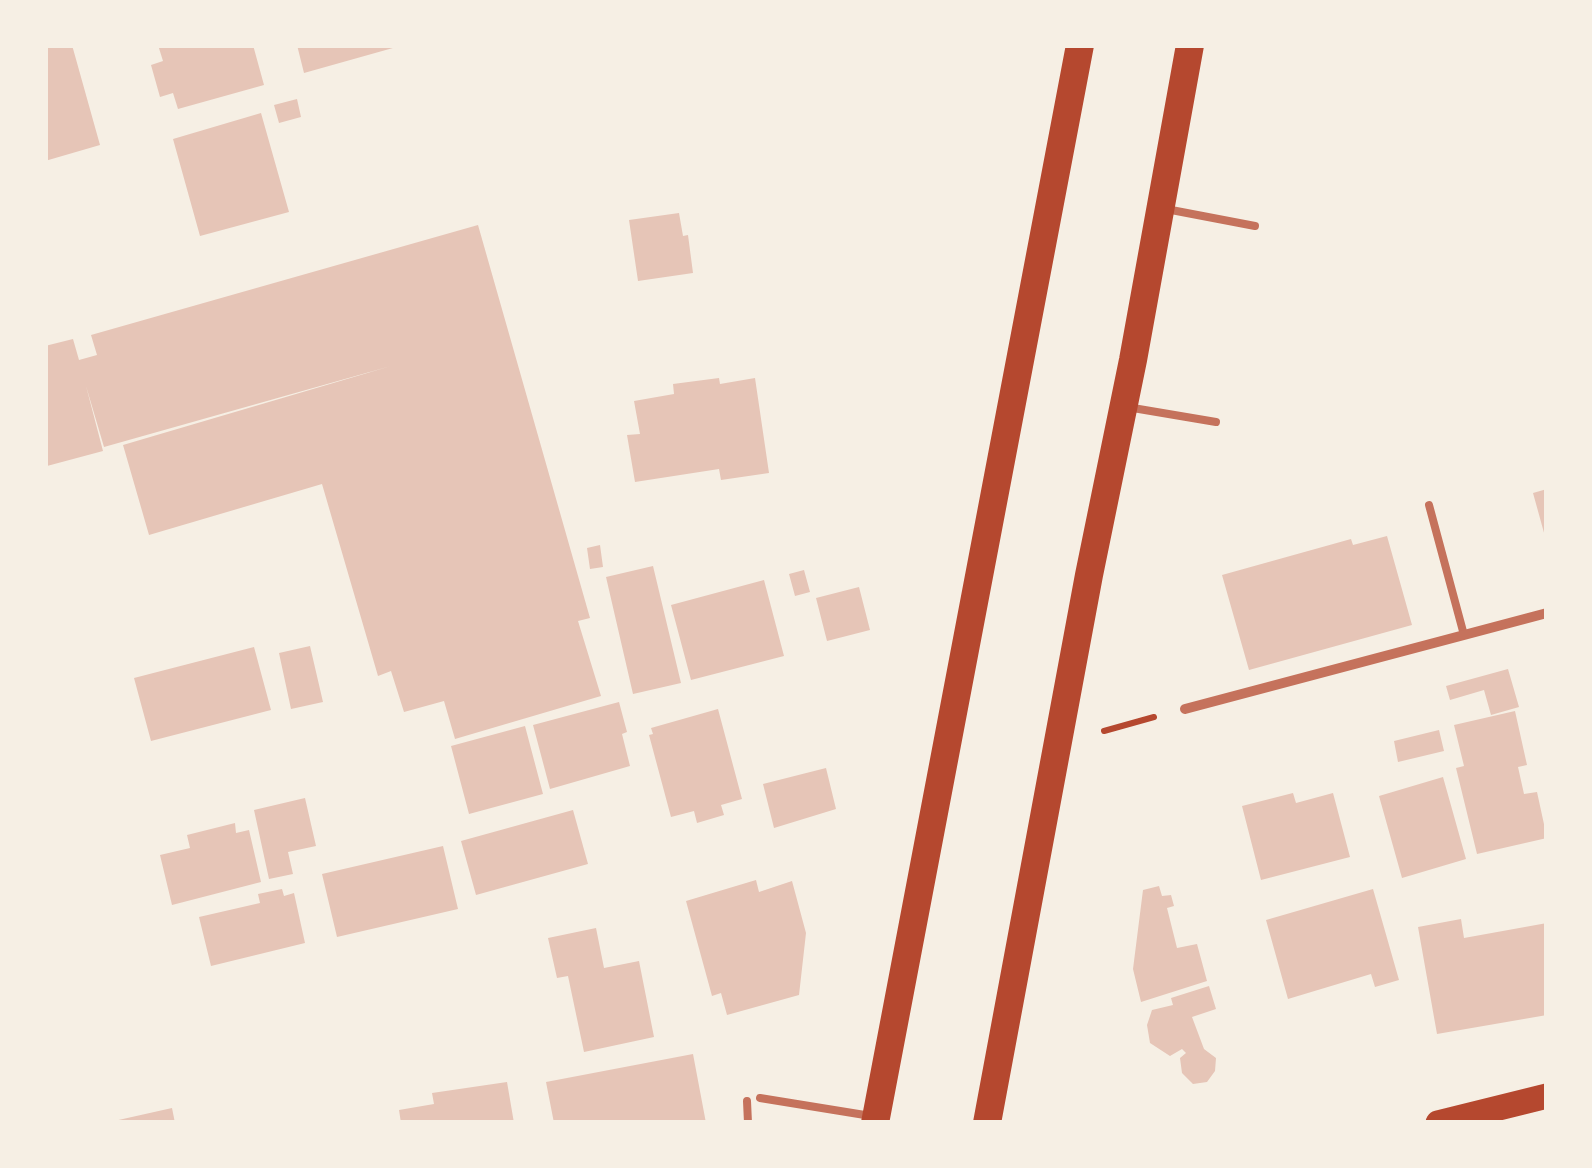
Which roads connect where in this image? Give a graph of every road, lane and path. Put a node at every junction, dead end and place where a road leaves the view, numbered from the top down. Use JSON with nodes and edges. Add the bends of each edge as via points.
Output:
{"nodes":[{"id":1,"x":1080,"y":45,"type":"edge"},
{"id":2,"x":1190,"y":45,"type":"edge"},
{"id":3,"x":1160,"y":208,"type":"junction"},
{"id":4,"x":1254,"y":226,"type":"dead end"},
{"id":5,"x":1123,"y":407,"type":"junction"},
{"id":6,"x":1216,"y":422,"type":"dead end"},
{"id":7,"x":1429,"y":505,"type":"dead end"},
{"id":8,"x":1547,"y":613,"type":"edge"},
{"id":9,"x":1464,"y":635,"type":"junction"},
{"id":10,"x":1184,"y":709,"type":"joint"},
{"id":11,"x":1057,"y":744,"type":"junction"},
{"id":12,"x":1547,"y":1096,"type":"edge"},
{"id":13,"x":760,"y":1098,"type":"dead end"},
{"id":14,"x":747,"y":1101,"type":"dead end"},
{"id":15,"x":875,"y":1120,"type":"edge"},
{"id":16,"x":748,"y":1123,"type":"edge"},
{"id":17,"x":987,"y":1123,"type":"edge"},
{"id":18,"x":1438,"y":1123,"type":"edge"}],
"edges":[{"from":1,"to":15,"type":"highway"},
{"from":2,"to":3,"type":"highway"},
{"from":3,"to":4,"type":"lane"},
{"from":3,"to":5,"type":"highway"},
{"from":5,"to":6,"type":"lane"},
{"from":5,"to":11,"type":"highway"},
{"from":7,"to":9,"type":"lane"},
{"from":8,"to":9,"type":"street"},
{"from":9,"to":10,"type":"street"},
{"from":10,"to":11,"type":"path"},
{"from":11,"to":17,"type":"highway"},
{"from":12,"to":18,"type":"main road"},
{"from":13,"to":15,"type":"lane"},
{"from":14,"to":16,"type":"lane"}]}
